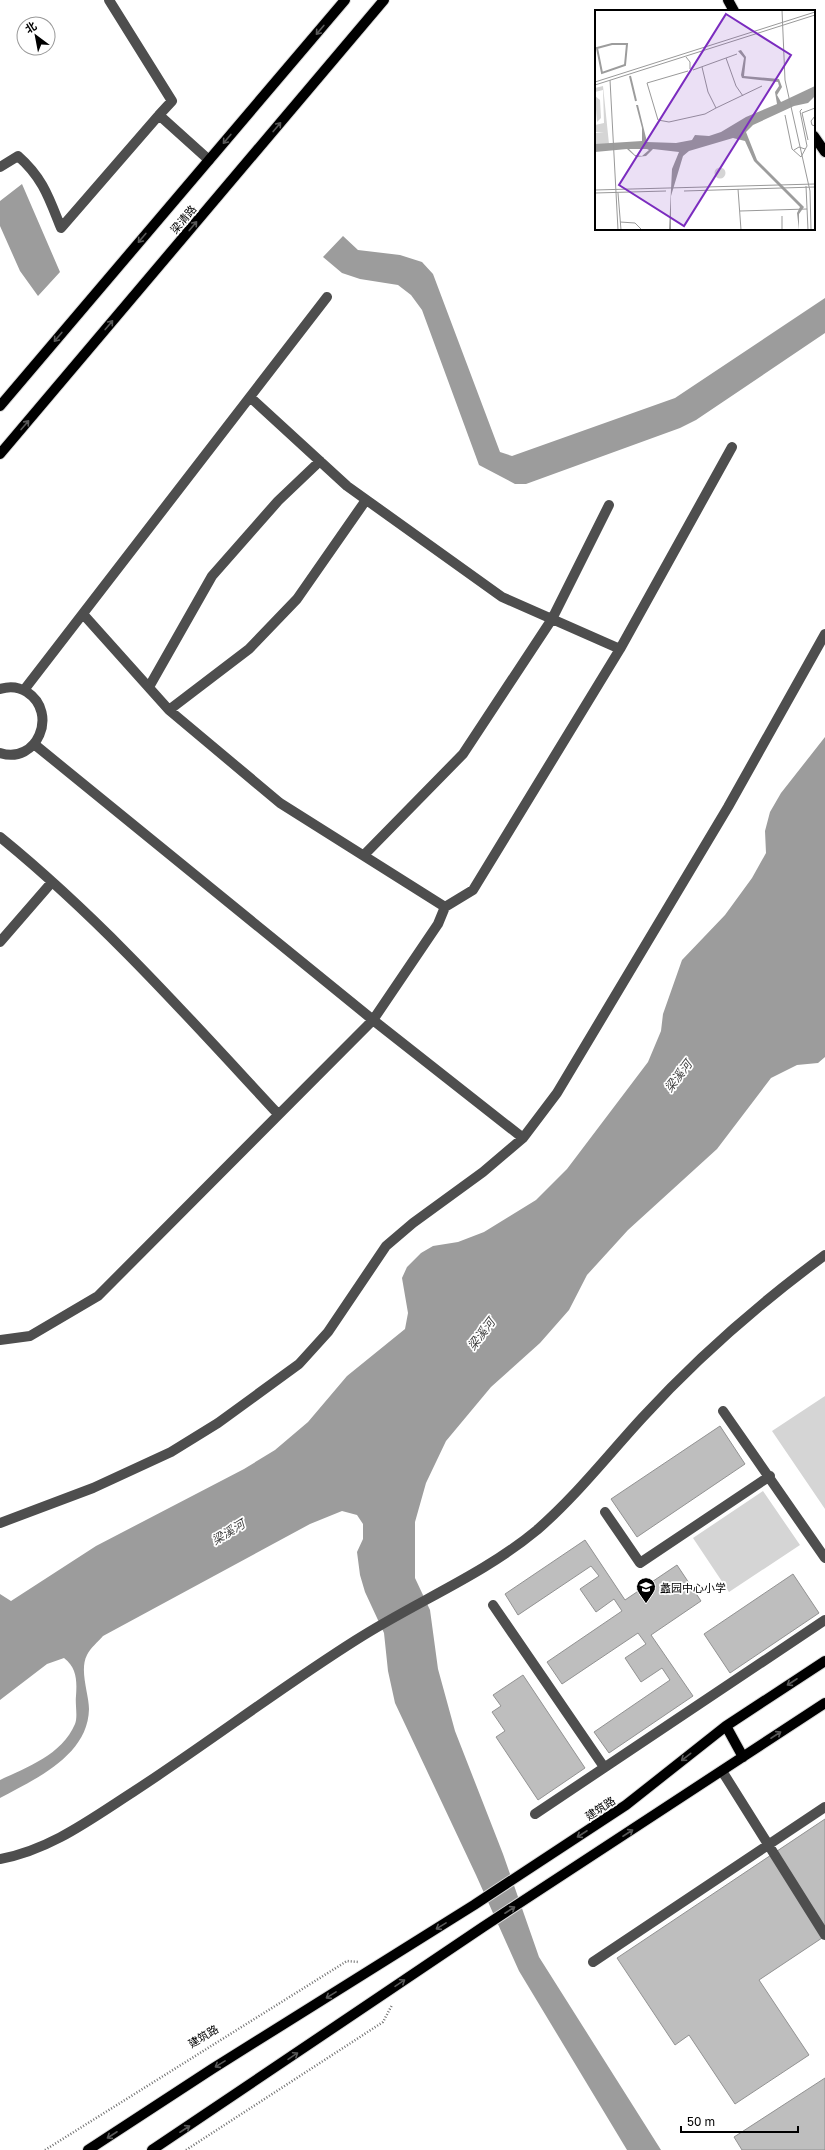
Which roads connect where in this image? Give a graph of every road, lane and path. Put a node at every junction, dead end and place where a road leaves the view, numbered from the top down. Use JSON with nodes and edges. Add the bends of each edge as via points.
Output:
{"nodes":[{"id":1,"x":109,"y":0,"type":"edge"},
{"id":2,"x":345,"y":0,"type":"edge"},
{"id":3,"x":384,"y":0,"type":"edge"},
{"id":4,"x":728,"y":0,"type":"edge"},
{"id":5,"x":733,"y":10,"type":"edge"},
{"id":6,"x":159,"y":115,"type":"junction"},
{"id":7,"x":815,"y":137,"type":"edge"},
{"id":8,"x":825,"y":152,"type":"edge"},
{"id":9,"x":209,"y":160,"type":"junction"},
{"id":10,"x":0,"y":167,"type":"edge"},
{"id":11,"x":327,"y":297,"type":"dead end"},
{"id":12,"x":250,"y":397,"type":"junction"},
{"id":13,"x":0,"y":406,"type":"edge"},
{"id":14,"x":732,"y":447,"type":"dead end"},
{"id":15,"x":0,"y":454,"type":"edge"},
{"id":16,"x":320,"y":461,"type":"junction"},
{"id":17,"x":366,"y":500,"type":"junction"},
{"id":18,"x":609,"y":505,"type":"dead end"},
{"id":19,"x":83,"y":614,"type":"junction"},
{"id":20,"x":552,"y":619,"type":"junction"},
{"id":21,"x":825,"y":634,"type":"edge"},
{"id":22,"x":620,"y":648,"type":"junction"},
{"id":23,"x":149,"y":687,"type":"junction"},
{"id":24,"x":0,"y":689,"type":"edge"},
{"id":25,"x":24,"y":690,"type":"junction"},
{"id":26,"x":169,"y":710,"type":"junction"},
{"id":27,"x":34,"y":744,"type":"junction"},
{"id":28,"x":0,"y":753,"type":"edge"},
{"id":29,"x":0,"y":837,"type":"edge"},
{"id":30,"x":364,"y":855,"type":"junction"},
{"id":31,"x":52,"y":882,"type":"junction"},
{"id":32,"x":445,"y":907,"type":"junction"},
{"id":33,"x":0,"y":942,"type":"edge"},
{"id":34,"x":373,"y":1020,"type":"junction"},
{"id":35,"x":278,"y":1114,"type":"junction"},
{"id":36,"x":523,"y":1138,"type":"junction"},
{"id":37,"x":825,"y":1255,"type":"edge"},
{"id":38,"x":0,"y":1340,"type":"edge"},
{"id":39,"x":723,"y":1411,"type":"dead end"},
{"id":40,"x":770,"y":1476,"type":"junction"},
{"id":41,"x":604,"y":1512,"type":"dead end"},
{"id":42,"x":0,"y":1522,"type":"edge"},
{"id":43,"x":825,"y":1558,"type":"edge"},
{"id":44,"x":493,"y":1605,"type":"dead end"},
{"id":45,"x":825,"y":1620,"type":"edge"},
{"id":46,"x":825,"y":1661,"type":"edge"},
{"id":47,"x":825,"y":1703,"type":"edge"},
{"id":48,"x":726,"y":1726,"type":"junction"},
{"id":49,"x":744,"y":1757,"type":"junction"},
{"id":50,"x":604,"y":1767,"type":"junction"},
{"id":51,"x":722,"y":1771,"type":"junction"},
{"id":52,"x":825,"y":1807,"type":"edge"},
{"id":53,"x":535,"y":1814,"type":"dead end"},
{"id":54,"x":769,"y":1845,"type":"junction"},
{"id":55,"x":0,"y":1859,"type":"edge"},
{"id":56,"x":825,"y":1935,"type":"edge"},
{"id":57,"x":593,"y":1962,"type":"dead end"},
{"id":58,"x":379,"y":1964,"type":"junction"},
{"id":59,"x":393,"y":2001,"type":"dead end"},
{"id":60,"x":45,"y":2150,"type":"edge"},
{"id":61,"x":88,"y":2150,"type":"edge"},
{"id":62,"x":152,"y":2150,"type":"edge"},
{"id":63,"x":186,"y":2150,"type":"edge"}],
"edges":[{"from":1,"to":6,"type":"street","via":[[172,101]]},
{"from":2,"to":9,"type":"main road","name":"梁清路","one_way":true},
{"from":15,"to":3,"type":"main road","name":"梁清路","one_way":true},
{"from":4,"to":5,"type":"main road"},
{"from":6,"to":9,"type":"street"},
{"from":6,"to":10,"type":"street","via":[[61,228],[47,193],[33,169],[18,156]]},
{"from":7,"to":8,"type":"main road"},
{"from":9,"to":13,"type":"main road","name":"梁清路","one_way":true},
{"from":11,"to":12,"type":"street"},
{"from":12,"to":16,"type":"street"},
{"from":12,"to":19,"type":"street"},
{"from":14,"to":22,"type":"street"},
{"from":16,"to":17,"type":"street"},
{"from":16,"to":23,"type":"street","via":[[278,501],[212,576]]},
{"from":17,"to":20,"type":"street","via":[[502,597]]},
{"from":17,"to":26,"type":"street","via":[[297,600],[249,649]]},
{"from":18,"to":20,"type":"street"},
{"from":19,"to":23,"type":"street"},
{"from":19,"to":25,"type":"street"},
{"from":20,"to":22,"type":"street"},
{"from":20,"to":30,"type":"street","via":[[463,754]]},
{"from":21,"to":36,"type":"street","via":[[728,807],[557,1093]]},
{"from":22,"to":32,"type":"street","via":[[473,890]]},
{"from":23,"to":26,"type":"street"},
{"from":24,"to":25,"type":"street","via":[[14,687]]},
{"from":25,"to":27,"type":"street","via":[[39,704],[43,714],[44,724]]},
{"from":26,"to":30,"type":"street","via":[[280,803]]},
{"from":27,"to":28,"type":"street","via":[[25,751],[14,754]]},
{"from":27,"to":34,"type":"street"},
{"from":29,"to":31,"type":"street"},
{"from":30,"to":32,"type":"street"},
{"from":31,"to":33,"type":"street"},
{"from":31,"to":35,"type":"street","via":[[148,973]]},
{"from":32,"to":34,"type":"street","via":[[438,924]]},
{"from":34,"to":35,"type":"street"},
{"from":34,"to":36,"type":"street"},
{"from":35,"to":38,"type":"street","via":[[98,1296],[30,1336]]},
{"from":36,"to":42,"type":"street","via":[[386,1246],[328,1332],[299,1364],[218,1423],[171,1452],[93,1488]]},
{"from":37,"to":55,"type":"street","via":[[789,1282],[684,1375],[642,1417],[590,1479],[536,1530],[492,1563],[356,1640],[64,1837]]},
{"from":39,"to":40,"type":"street"},
{"from":40,"to":41,"type":"street","via":[[640,1563]]},
{"from":40,"to":43,"type":"street"},
{"from":44,"to":50,"type":"street"},
{"from":45,"to":50,"type":"street"},
{"from":46,"to":48,"type":"main road","name":"建筑路","one_way":true},
{"from":49,"to":47,"type":"main road","one_way":true},
{"from":48,"to":49,"type":"main road"},
{"from":48,"to":58,"type":"main road","name":"建筑路","one_way":true,"via":[[626,1805]]},
{"from":49,"to":51,"type":"main road"},
{"from":50,"to":53,"type":"street"},
{"from":51,"to":54,"type":"street"},
{"from":62,"to":51,"type":"main road","one_way":true,"via":[[483,1927]]},
{"from":52,"to":54,"type":"street"},
{"from":54,"to":56,"type":"street"},
{"from":54,"to":57,"type":"street"},
{"from":58,"to":60,"type":"path","name":"建筑路","via":[[347,1961]]},
{"from":58,"to":61,"type":"main road","name":"建筑路","one_way":true},
{"from":59,"to":63,"type":"path","via":[[382,2022]]}]}
